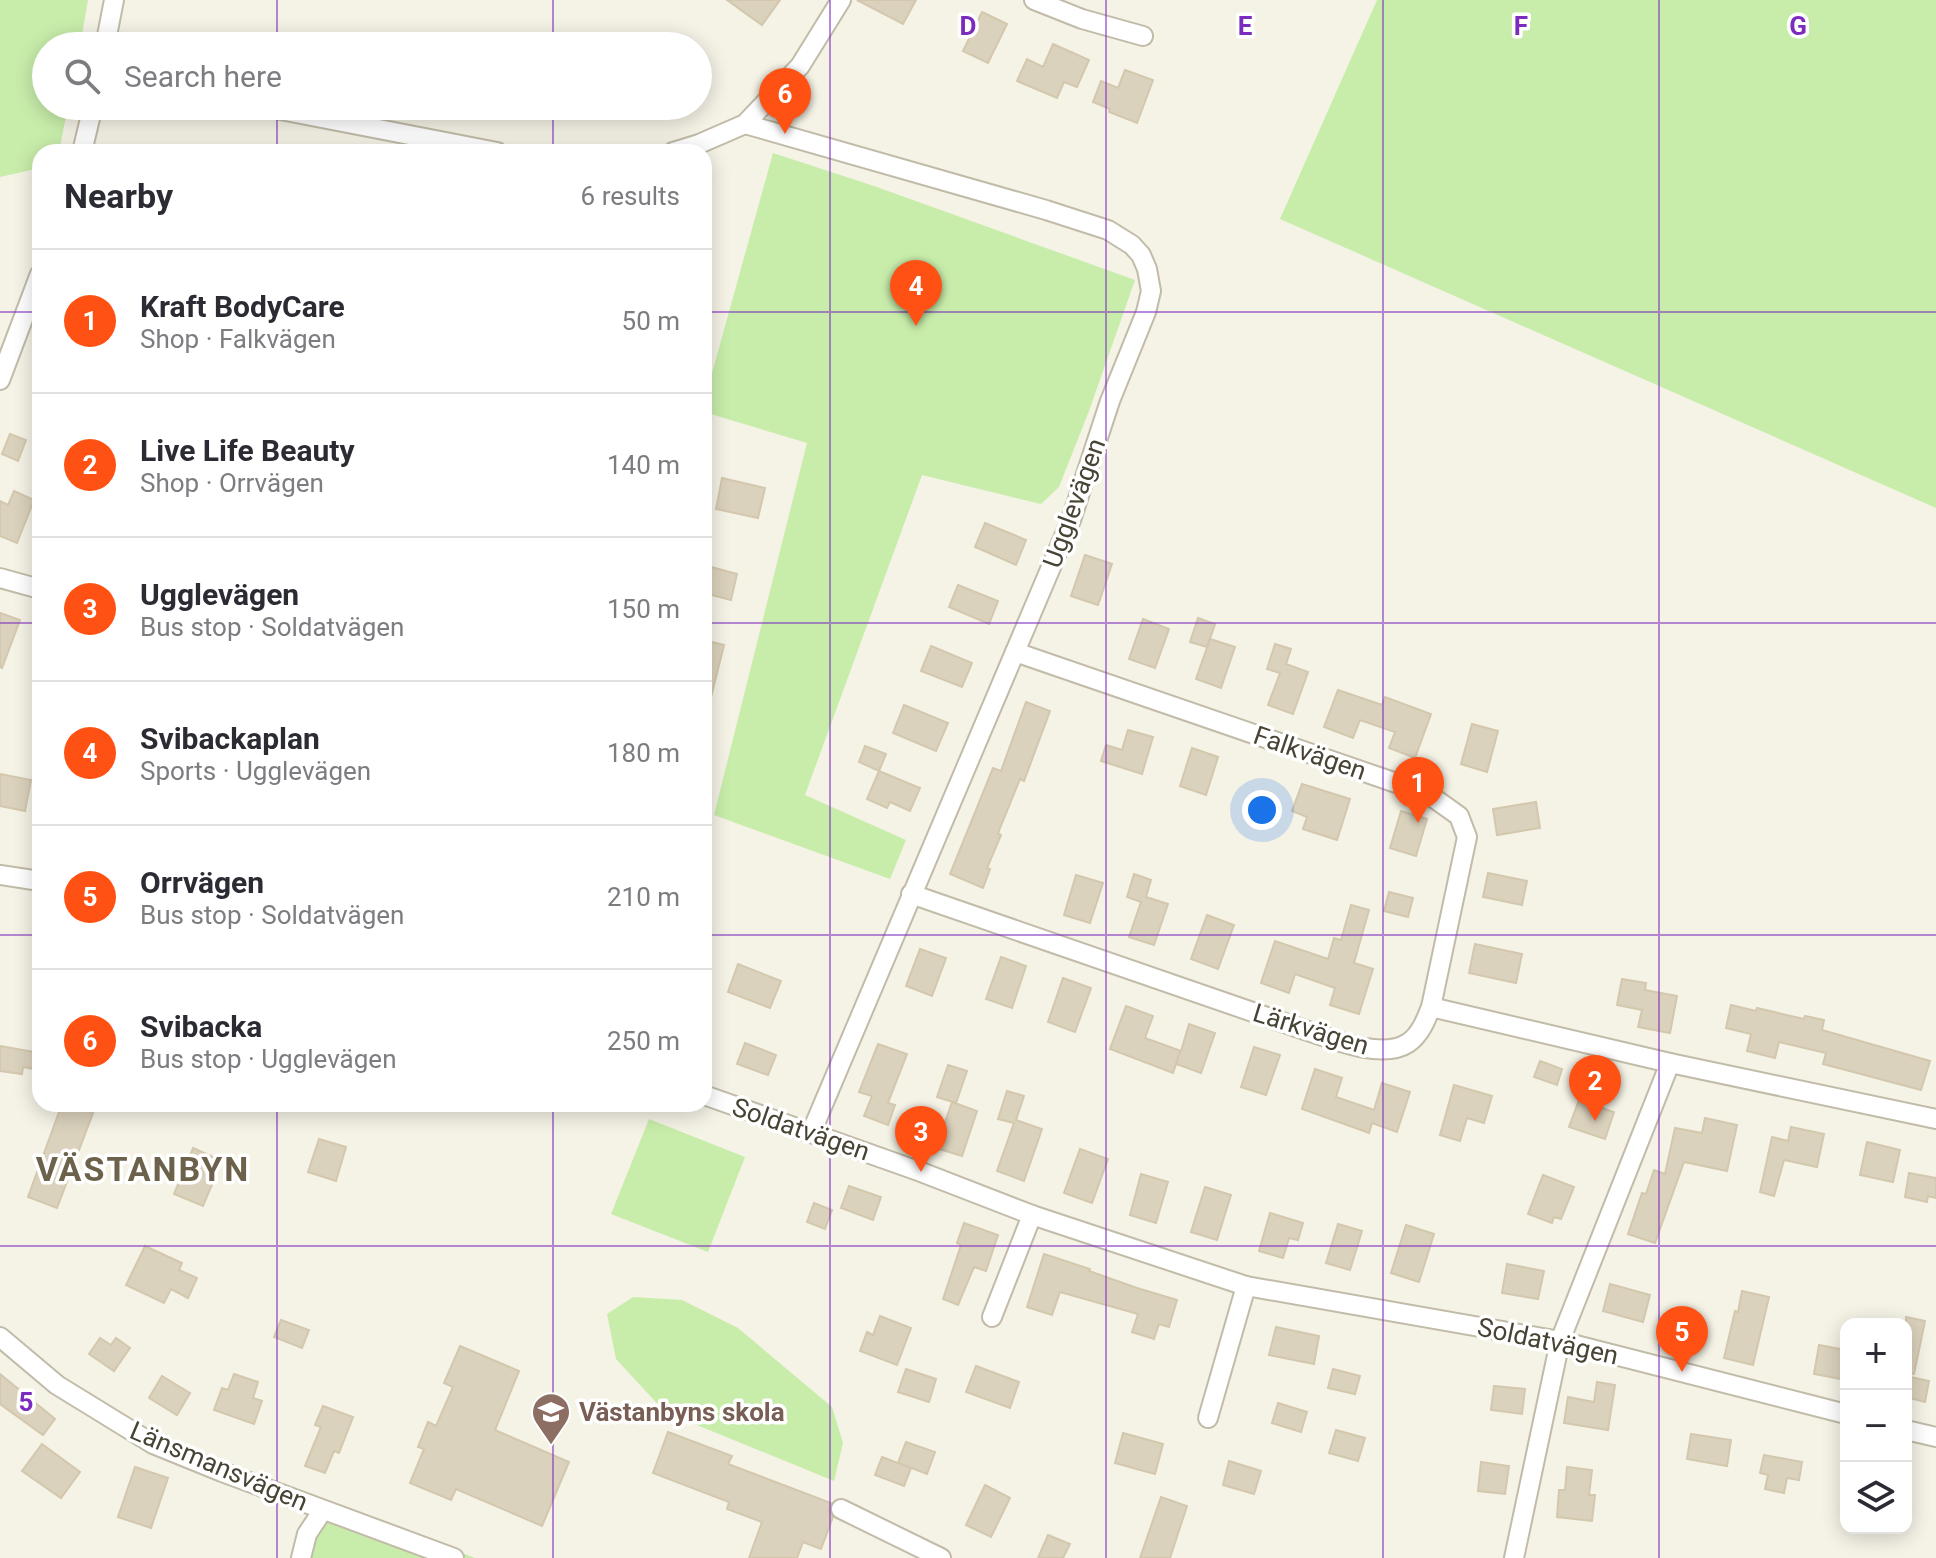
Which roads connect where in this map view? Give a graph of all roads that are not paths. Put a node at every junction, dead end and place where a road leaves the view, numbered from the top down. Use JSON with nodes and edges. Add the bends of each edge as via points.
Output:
{"nodes":[{"id":1,"x":114,"y":0,"type":"edge"},
{"id":2,"x":840,"y":0,"type":"edge"},
{"id":3,"x":1034,"y":0,"type":"edge"},
{"id":4,"x":108,"y":32,"type":"edge"},
{"id":5,"x":1143,"y":36,"type":"dead end"},
{"id":6,"x":90,"y":120,"type":"edge"},
{"id":7,"x":332,"y":120,"type":"edge"},
{"id":8,"x":745,"y":124,"type":"junction"},
{"id":9,"x":84,"y":144,"type":"edge"},
{"id":10,"x":456,"y":144,"type":"edge"},
{"id":11,"x":699,"y":144,"type":"edge"},
{"id":12,"x":32,"y":295,"type":"edge"},
{"id":13,"x":0,"y":380,"type":"edge"},
{"id":14,"x":0,"y":578,"type":"edge"},
{"id":15,"x":32,"y":587,"type":"edge"},
{"id":16,"x":1015,"y":652,"type":"junction"},
{"id":17,"x":0,"y":875,"type":"edge"},
{"id":18,"x":32,"y":880,"type":"edge"},
{"id":19,"x":911,"y":894,"type":"junction"},
{"id":20,"x":1431,"y":1007,"type":"junction"},
{"id":21,"x":1670,"y":1063,"type":"junction"},
{"id":22,"x":712,"y":1098,"type":"edge"},
{"id":23,"x":1936,"y":1119,"type":"edge"},
{"id":24,"x":811,"y":1133,"type":"junction"},
{"id":25,"x":1032,"y":1215,"type":"junction"},
{"id":26,"x":1246,"y":1286,"type":"junction"},
{"id":27,"x":992,"y":1317,"type":"dead end"},
{"id":28,"x":0,"y":1337,"type":"edge"},
{"id":29,"x":1560,"y":1341,"type":"junction"},
{"id":30,"x":1840,"y":1412,"type":"edge"},
{"id":31,"x":1208,"y":1418,"type":"dead end"},
{"id":32,"x":1912,"y":1431,"type":"edge"},
{"id":33,"x":1936,"y":1437,"type":"edge"},
{"id":34,"x":841,"y":1509,"type":"dead end"},
{"id":35,"x":323,"y":1510,"type":"junction"},
{"id":36,"x":301,"y":1558,"type":"edge"},
{"id":37,"x":453,"y":1558,"type":"edge"},
{"id":38,"x":941,"y":1558,"type":"edge"},
{"id":39,"x":1514,"y":1558,"type":"edge"}],
"edges":[{"from":1,"to":4,"type":"street"},
{"from":2,"to":8,"type":"street","via":[[800,66]]},
{"from":3,"to":5,"type":"street"},
{"from":6,"to":9,"type":"street"},
{"from":7,"to":10,"type":"street"},
{"from":8,"to":11,"type":"street"},
{"from":8,"to":16,"type":"street","name":"Ugglevägen","via":[[1108,230],[1141,255],[1151,291],[1146,312],[1071,520]]},
{"from":12,"to":13,"type":"street"},
{"from":14,"to":15,"type":"street"},
{"from":16,"to":19,"type":"street","name":"Ugglevägen"},
{"from":16,"to":20,"type":"street","name":"Falkvägen","via":[[1405,786],[1459,816],[1467,837]]},
{"from":17,"to":18,"type":"street"},
{"from":19,"to":20,"type":"street","name":"Lärkvägen","via":[[1377,1050],[1407,1044]]},
{"from":19,"to":24,"type":"street","name":"Ugglevägen"},
{"from":20,"to":21,"type":"street"},
{"from":21,"to":23,"type":"street"},
{"from":21,"to":29,"type":"street"},
{"from":22,"to":24,"type":"street","name":"Soldatvägen"},
{"from":24,"to":25,"type":"street","name":"Soldatvägen"},
{"from":25,"to":26,"type":"street","name":"Soldatvägen"},
{"from":25,"to":27,"type":"street"},
{"from":26,"to":29,"type":"street","name":"Soldatvägen"},
{"from":26,"to":31,"type":"street"},
{"from":28,"to":35,"type":"street","name":"Länsmansvägen","via":[[57,1385],[153,1444]]},
{"from":29,"to":30,"type":"street","name":"Soldatvägen"},
{"from":29,"to":39,"type":"street"},
{"from":32,"to":33,"type":"street"},
{"from":34,"to":38,"type":"street"},
{"from":35,"to":36,"type":"street","name":"Länsmansvägen","via":[[307,1534]]},
{"from":35,"to":37,"type":"street","name":"Länsmansvägen"}]}
